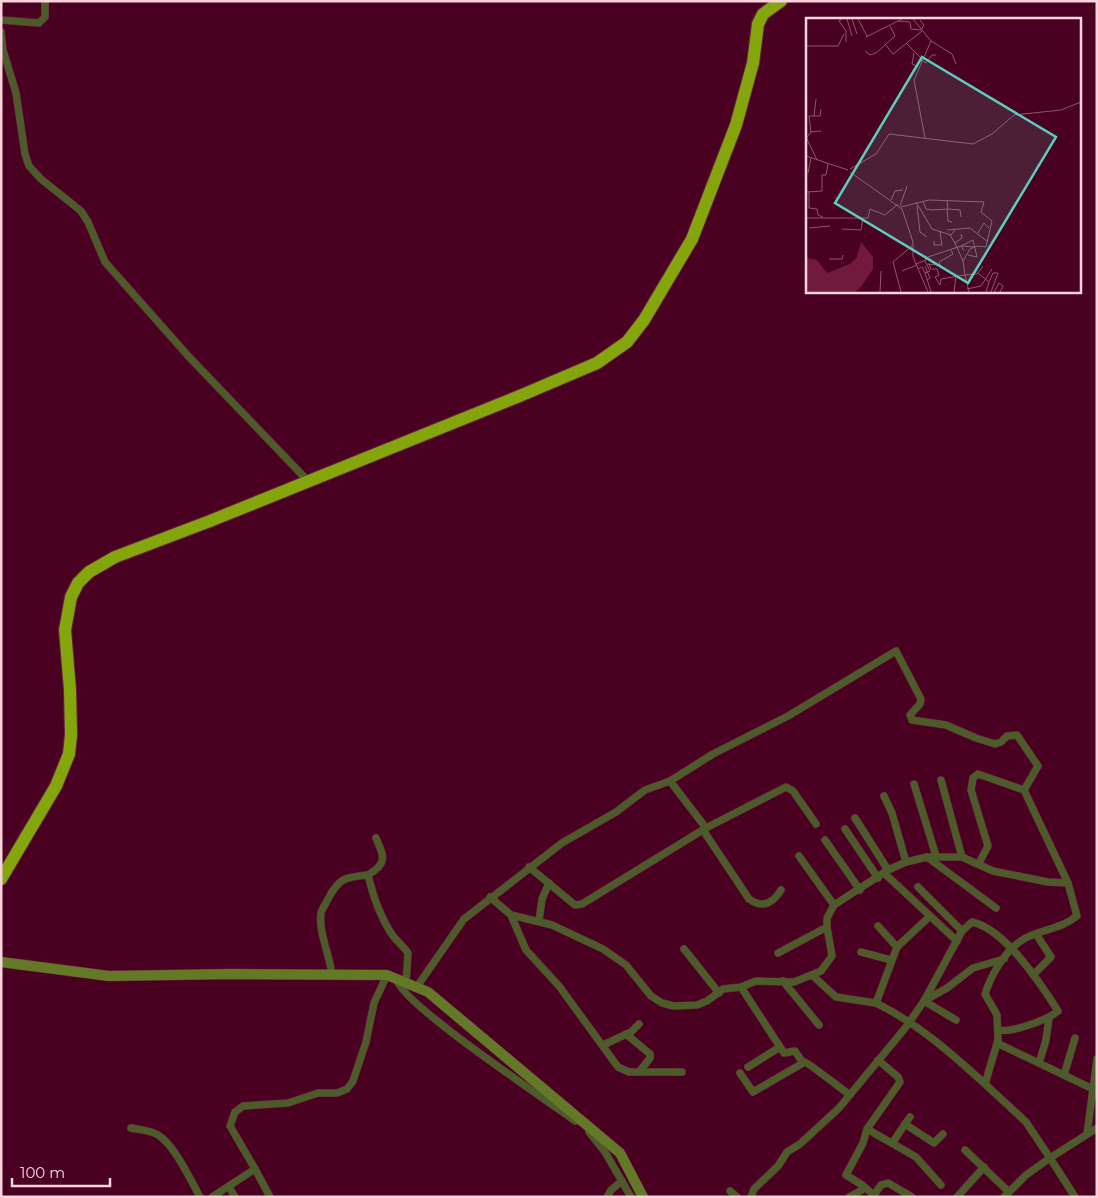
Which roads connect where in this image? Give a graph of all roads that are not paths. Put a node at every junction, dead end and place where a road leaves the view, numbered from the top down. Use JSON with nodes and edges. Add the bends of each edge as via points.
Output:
{"nodes":[{"id":1,"x":45,"y":1,"type":"edge"},
{"id":2,"x":781,"y":1,"type":"edge"},
{"id":3,"x":1,"y":20,"type":"edge"},
{"id":4,"x":1,"y":32,"type":"edge"},
{"id":5,"x":9,"y":76,"type":"junction"},
{"id":6,"x":1,"y":80,"type":"edge"},
{"id":7,"x":308,"y":480,"type":"junction"},
{"id":8,"x":941,"y":780,"type":"dead end"},
{"id":9,"x":670,"y":781,"type":"junction"},
{"id":10,"x":914,"y":784,"type":"dead end"},
{"id":11,"x":1024,"y":790,"type":"junction"},
{"id":12,"x":884,"y":796,"type":"dead end"},
{"id":13,"x":855,"y":818,"type":"dead end"},
{"id":14,"x":816,"y":824,"type":"dead end"},
{"id":15,"x":704,"y":829,"type":"junction"},
{"id":16,"x":845,"y":829,"type":"dead end"},
{"id":17,"x":376,"y":838,"type":"dead end"},
{"id":18,"x":825,"y":840,"type":"dead end"},
{"id":19,"x":799,"y":856,"type":"dead end"},
{"id":20,"x":936,"y":856,"type":"junction"},
{"id":21,"x":927,"y":857,"type":"junction"},
{"id":22,"x":962,"y":857,"type":"junction"},
{"id":23,"x":906,"y":862,"type":"junction"},
{"id":24,"x":979,"y":864,"type":"junction"},
{"id":25,"x":529,"y":866,"type":"junction"},
{"id":26,"x":884,"y":874,"type":"junction"},
{"id":27,"x":368,"y":875,"type":"junction"},
{"id":28,"x":1,"y":879,"type":"edge"},
{"id":29,"x":549,"y":883,"type":"junction"},
{"id":30,"x":1068,"y":883,"type":"junction"},
{"id":31,"x":918,"y":887,"type":"dead end"},
{"id":32,"x":781,"y":890,"type":"dead end"},
{"id":33,"x":860,"y":890,"type":"junction"},
{"id":34,"x":490,"y":897,"type":"junction"},
{"id":35,"x":834,"y":906,"type":"junction"},
{"id":36,"x":996,"y":908,"type":"dead end"},
{"id":37,"x":512,"y":915,"type":"junction"},
{"id":38,"x":929,"y":917,"type":"junction"},
{"id":39,"x":539,"y":921,"type":"junction"},
{"id":40,"x":878,"y":926,"type":"dead end"},
{"id":41,"x":827,"y":927,"type":"junction"},
{"id":42,"x":962,"y":931,"type":"junction"},
{"id":43,"x":1036,"y":934,"type":"junction"},
{"id":44,"x":957,"y":941,"type":"junction"},
{"id":45,"x":897,"y":947,"type":"junction"},
{"id":46,"x":684,"y":949,"type":"dead end"},
{"id":47,"x":1010,"y":949,"type":"junction"},
{"id":48,"x":861,"y":952,"type":"dead end"},
{"id":49,"x":778,"y":954,"type":"dead end"},
{"id":50,"x":1004,"y":959,"type":"junction"},
{"id":51,"x":891,"y":960,"type":"junction"},
{"id":52,"x":1,"y":962,"type":"edge"},
{"id":53,"x":332,"y":974,"type":"junction"},
{"id":54,"x":812,"y":975,"type":"junction"},
{"id":55,"x":1033,"y":975,"type":"junction"},
{"id":56,"x":387,"y":976,"type":"junction"},
{"id":57,"x":783,"y":981,"type":"junction"},
{"id":58,"x":407,"y":984,"type":"junction"},
{"id":59,"x":741,"y":987,"type":"junction"},
{"id":60,"x":719,"y":993,"type":"junction"},
{"id":61,"x":924,"y":1001,"type":"junction"},
{"id":62,"x":876,"y":1003,"type":"junction"},
{"id":63,"x":1049,"y":1018,"type":"junction"},
{"id":64,"x":956,"y":1020,"type":"dead end"},
{"id":65,"x":909,"y":1022,"type":"junction"},
{"id":66,"x":639,"y":1024,"type":"dead end"},
{"id":67,"x":819,"y":1025,"type":"dead end"},
{"id":68,"x":998,"y":1030,"type":"junction"},
{"id":69,"x":626,"y":1034,"type":"junction"},
{"id":70,"x":1075,"y":1038,"type":"dead end"},
{"id":71,"x":997,"y":1043,"type":"junction"},
{"id":72,"x":603,"y":1045,"type":"junction"},
{"id":73,"x":780,"y":1047,"type":"junction"},
{"id":74,"x":1097,"y":1059,"type":"edge"},
{"id":75,"x":878,"y":1060,"type":"junction"},
{"id":76,"x":802,"y":1061,"type":"junction"},
{"id":77,"x":1039,"y":1063,"type":"junction"},
{"id":78,"x":748,"y":1067,"type":"dead end"},
{"id":79,"x":640,"y":1071,"type":"junction"},
{"id":80,"x":682,"y":1072,"type":"dead end"},
{"id":81,"x":740,"y":1073,"type":"dead end"},
{"id":82,"x":1064,"y":1076,"type":"junction"},
{"id":83,"x":985,"y":1084,"type":"junction"},
{"id":84,"x":1093,"y":1089,"type":"junction"},
{"id":85,"x":850,"y":1095,"type":"junction"},
{"id":86,"x":910,"y":1117,"type":"dead end"},
{"id":87,"x":905,"y":1124,"type":"junction"},
{"id":88,"x":132,"y":1128,"type":"dead end"},
{"id":89,"x":1097,"y":1128,"type":"edge"},
{"id":90,"x":868,"y":1129,"type":"junction"},
{"id":91,"x":943,"y":1134,"type":"dead end"},
{"id":92,"x":1087,"y":1134,"type":"junction"},
{"id":93,"x":893,"y":1142,"type":"junction"},
{"id":94,"x":965,"y":1150,"type":"dead end"},
{"id":95,"x":1050,"y":1158,"type":"junction"},
{"id":96,"x":984,"y":1167,"type":"junction"},
{"id":97,"x":255,"y":1169,"type":"junction"},
{"id":98,"x":622,"y":1181,"type":"junction"},
{"id":99,"x":862,"y":1185,"type":"junction"},
{"id":100,"x":941,"y":1185,"type":"dead end"},
{"id":101,"x":229,"y":1187,"type":"junction"},
{"id":102,"x":730,"y":1191,"type":"dead end"},
{"id":103,"x":1006,"y":1194,"type":"edge"},
{"id":104,"x":876,"y":1196,"type":"edge"},
{"id":105,"x":200,"y":1197,"type":"edge"},
{"id":106,"x":212,"y":1197,"type":"edge"},
{"id":107,"x":235,"y":1197,"type":"edge"},
{"id":108,"x":270,"y":1197,"type":"edge"},
{"id":109,"x":607,"y":1197,"type":"edge"},
{"id":110,"x":631,"y":1197,"type":"edge"},
{"id":111,"x":643,"y":1197,"type":"edge"},
{"id":112,"x":738,"y":1197,"type":"edge"},
{"id":113,"x":751,"y":1197,"type":"edge"},
{"id":114,"x":849,"y":1197,"type":"edge"},
{"id":115,"x":912,"y":1197,"type":"edge"},
{"id":116,"x":957,"y":1197,"type":"edge"},
{"id":117,"x":1075,"y":1197,"type":"edge"}],
"edges":[{"from":1,"to":3,"type":"street","via":[[45,17],[39,23]]},
{"from":2,"to":7,"type":"highway","via":[[763,14],[758,24],[736,125],[692,238],[644,320],[627,342],[597,363],[572,374]]},
{"from":4,"to":5,"type":"street"},
{"from":5,"to":6,"type":"street"},
{"from":5,"to":7,"type":"street","via":[[16,94],[25,154],[30,166],[81,211],[105,262],[190,358]]},
{"from":7,"to":28,"type":"highway","via":[[115,556],[78,583],[65,622],[70,699],[69,754],[56,786]]},
{"from":8,"to":22,"type":"street"},
{"from":9,"to":11,"type":"street","via":[[896,651],[921,698],[920,704],[910,714],[912,720],[946,725],[995,744],[1007,736],[1017,735],[1038,766]]},
{"from":9,"to":15,"type":"street"},
{"from":9,"to":25,"type":"street","via":[[644,790],[616,812]]},
{"from":10,"to":20,"type":"street"},
{"from":11,"to":24,"type":"street","via":[[978,774],[973,778],[971,790],[988,846]]},
{"from":11,"to":30,"type":"street"},
{"from":12,"to":23,"type":"street"},
{"from":13,"to":26,"type":"street"},
{"from":14,"to":15,"type":"street","via":[[793,790],[786,787]]},
{"from":15,"to":29,"type":"street","via":[[579,905]]},
{"from":15,"to":32,"type":"street","via":[[749,899],[756,904],[768,903]]},
{"from":16,"to":26,"type":"street"},
{"from":17,"to":27,"type":"street","via":[[382,862]]},
{"from":18,"to":33,"type":"street"},
{"from":19,"to":35,"type":"street"},
{"from":20,"to":21,"type":"street"},
{"from":20,"to":22,"type":"street"},
{"from":21,"to":23,"type":"street"},
{"from":21,"to":36,"type":"street"},
{"from":22,"to":24,"type":"street"},
{"from":23,"to":26,"type":"street"},
{"from":24,"to":30,"type":"street","via":[[993,871]]},
{"from":25,"to":29,"type":"street"},
{"from":25,"to":34,"type":"street"},
{"from":26,"to":33,"type":"street"},
{"from":26,"to":38,"type":"street"},
{"from":27,"to":53,"type":"street","via":[[341,880],[322,908],[320,920]]},
{"from":27,"to":58,"type":"street","via":[[382,918],[409,956]]},
{"from":29,"to":39,"type":"street","via":[[542,899]]},
{"from":30,"to":43,"type":"street","via":[[1076,916],[1068,924]]},
{"from":31,"to":42,"type":"street"},
{"from":33,"to":35,"type":"street"},
{"from":34,"to":37,"type":"street"},
{"from":34,"to":58,"type":"street","via":[[464,919]]},
{"from":35,"to":41,"type":"street","via":[[829,912]]},
{"from":37,"to":39,"type":"street"},
{"from":37,"to":72,"type":"street","via":[[526,950],[559,986]]},
{"from":38,"to":44,"type":"street"},
{"from":38,"to":45,"type":"street"},
{"from":39,"to":60,"type":"street","via":[[603,949],[626,965],[644,989],[662,1003],[683,1007],[697,1005]]},
{"from":40,"to":45,"type":"street"},
{"from":41,"to":49,"type":"street"},
{"from":41,"to":54,"type":"street","via":[[832,956],[821,971]]},
{"from":42,"to":44,"type":"street"},
{"from":42,"to":47,"type":"street","via":[[972,922],[982,924]]},
{"from":43,"to":47,"type":"street"},
{"from":43,"to":55,"type":"street","via":[[1051,957]]},
{"from":44,"to":61,"type":"street"},
{"from":45,"to":51,"type":"street"},
{"from":46,"to":60,"type":"street"},
{"from":47,"to":50,"type":"street"},
{"from":47,"to":55,"type":"street"},
{"from":48,"to":51,"type":"street"},
{"from":50,"to":61,"type":"street","via":[[973,968]]},
{"from":50,"to":68,"type":"street","via":[[985,994],[997,1015]]},
{"from":51,"to":62,"type":"street"},
{"from":52,"to":53,"type":"main road","via":[[108,976]]},
{"from":53,"to":56,"type":"main road"},
{"from":54,"to":57,"type":"street","via":[[794,982]]},
{"from":54,"to":62,"type":"street","via":[[836,996]]},
{"from":55,"to":63,"type":"street","via":[[1058,1012]]},
{"from":56,"to":58,"type":"main road"},
{"from":56,"to":97,"type":"street","via":[[374,1003],[353,1082],[347,1089],[337,1093],[318,1093],[288,1103],[250,1105],[235,1112],[230,1126]]},
{"from":57,"to":59,"type":"street","via":[[756,981]]},
{"from":57,"to":67,"type":"street"},
{"from":58,"to":98,"type":"street","via":[[402,991],[455,1035],[585,1128],[605,1152]]},
{"from":58,"to":111,"type":"main road","via":[[428,992],[620,1153]]},
{"from":59,"to":60,"type":"street","via":[[723,989]]},
{"from":59,"to":73,"type":"street"},
{"from":61,"to":64,"type":"street"},
{"from":61,"to":65,"type":"street"},
{"from":62,"to":65,"type":"street"},
{"from":63,"to":68,"type":"street","via":[[1009,1031]]},
{"from":63,"to":77,"type":"street"},
{"from":65,"to":75,"type":"street"},
{"from":65,"to":83,"type":"street","via":[[948,1050]]},
{"from":66,"to":69,"type":"street"},
{"from":68,"to":71,"type":"street"},
{"from":69,"to":72,"type":"street"},
{"from":69,"to":79,"type":"street","via":[[650,1054]]},
{"from":70,"to":82,"type":"street"},
{"from":71,"to":77,"type":"street"},
{"from":71,"to":83,"type":"street"},
{"from":72,"to":79,"type":"street","via":[[621,1069]]},
{"from":73,"to":76,"type":"street","via":[[785,1054],[796,1052]]},
{"from":73,"to":78,"type":"street"},
{"from":74,"to":84,"type":"street"},
{"from":75,"to":85,"type":"street"},
{"from":75,"to":90,"type":"street","via":[[900,1082]]},
{"from":76,"to":81,"type":"street","via":[[753,1092]]},
{"from":76,"to":85,"type":"street","via":[[808,1062],[819,1074]]},
{"from":77,"to":82,"type":"street"},
{"from":79,"to":80,"type":"street"},
{"from":82,"to":84,"type":"street"},
{"from":83,"to":95,"type":"street","via":[[1026,1122]]},
{"from":84,"to":92,"type":"street"},
{"from":85,"to":113,"type":"street","via":[[828,1119],[787,1152],[778,1166],[754,1189]]},
{"from":86,"to":87,"type":"street"},
{"from":87,"to":91,"type":"street","via":[[934,1143]]},
{"from":87,"to":93,"type":"street"},
{"from":88,"to":105,"type":"street","via":[[152,1132],[162,1138]]},
{"from":89,"to":92,"type":"street"},
{"from":90,"to":93,"type":"street"},
{"from":90,"to":99,"type":"street","via":[[846,1175]]},
{"from":92,"to":95,"type":"street"},
{"from":93,"to":100,"type":"street","via":[[926,1165]]},
{"from":94,"to":96,"type":"street"},
{"from":95,"to":103,"type":"street"},
{"from":95,"to":117,"type":"street"},
{"from":96,"to":103,"type":"street"},
{"from":96,"to":116,"type":"street"},
{"from":97,"to":101,"type":"street"},
{"from":97,"to":108,"type":"street"},
{"from":98,"to":109,"type":"street"},
{"from":98,"to":110,"type":"street"},
{"from":99,"to":104,"type":"street"},
{"from":99,"to":114,"type":"street","via":[[862,1190]]},
{"from":101,"to":106,"type":"street"},
{"from":101,"to":107,"type":"street"},
{"from":102,"to":112,"type":"street"},
{"from":104,"to":115,"type":"street","via":[[881,1185],[886,1183]]}]}
